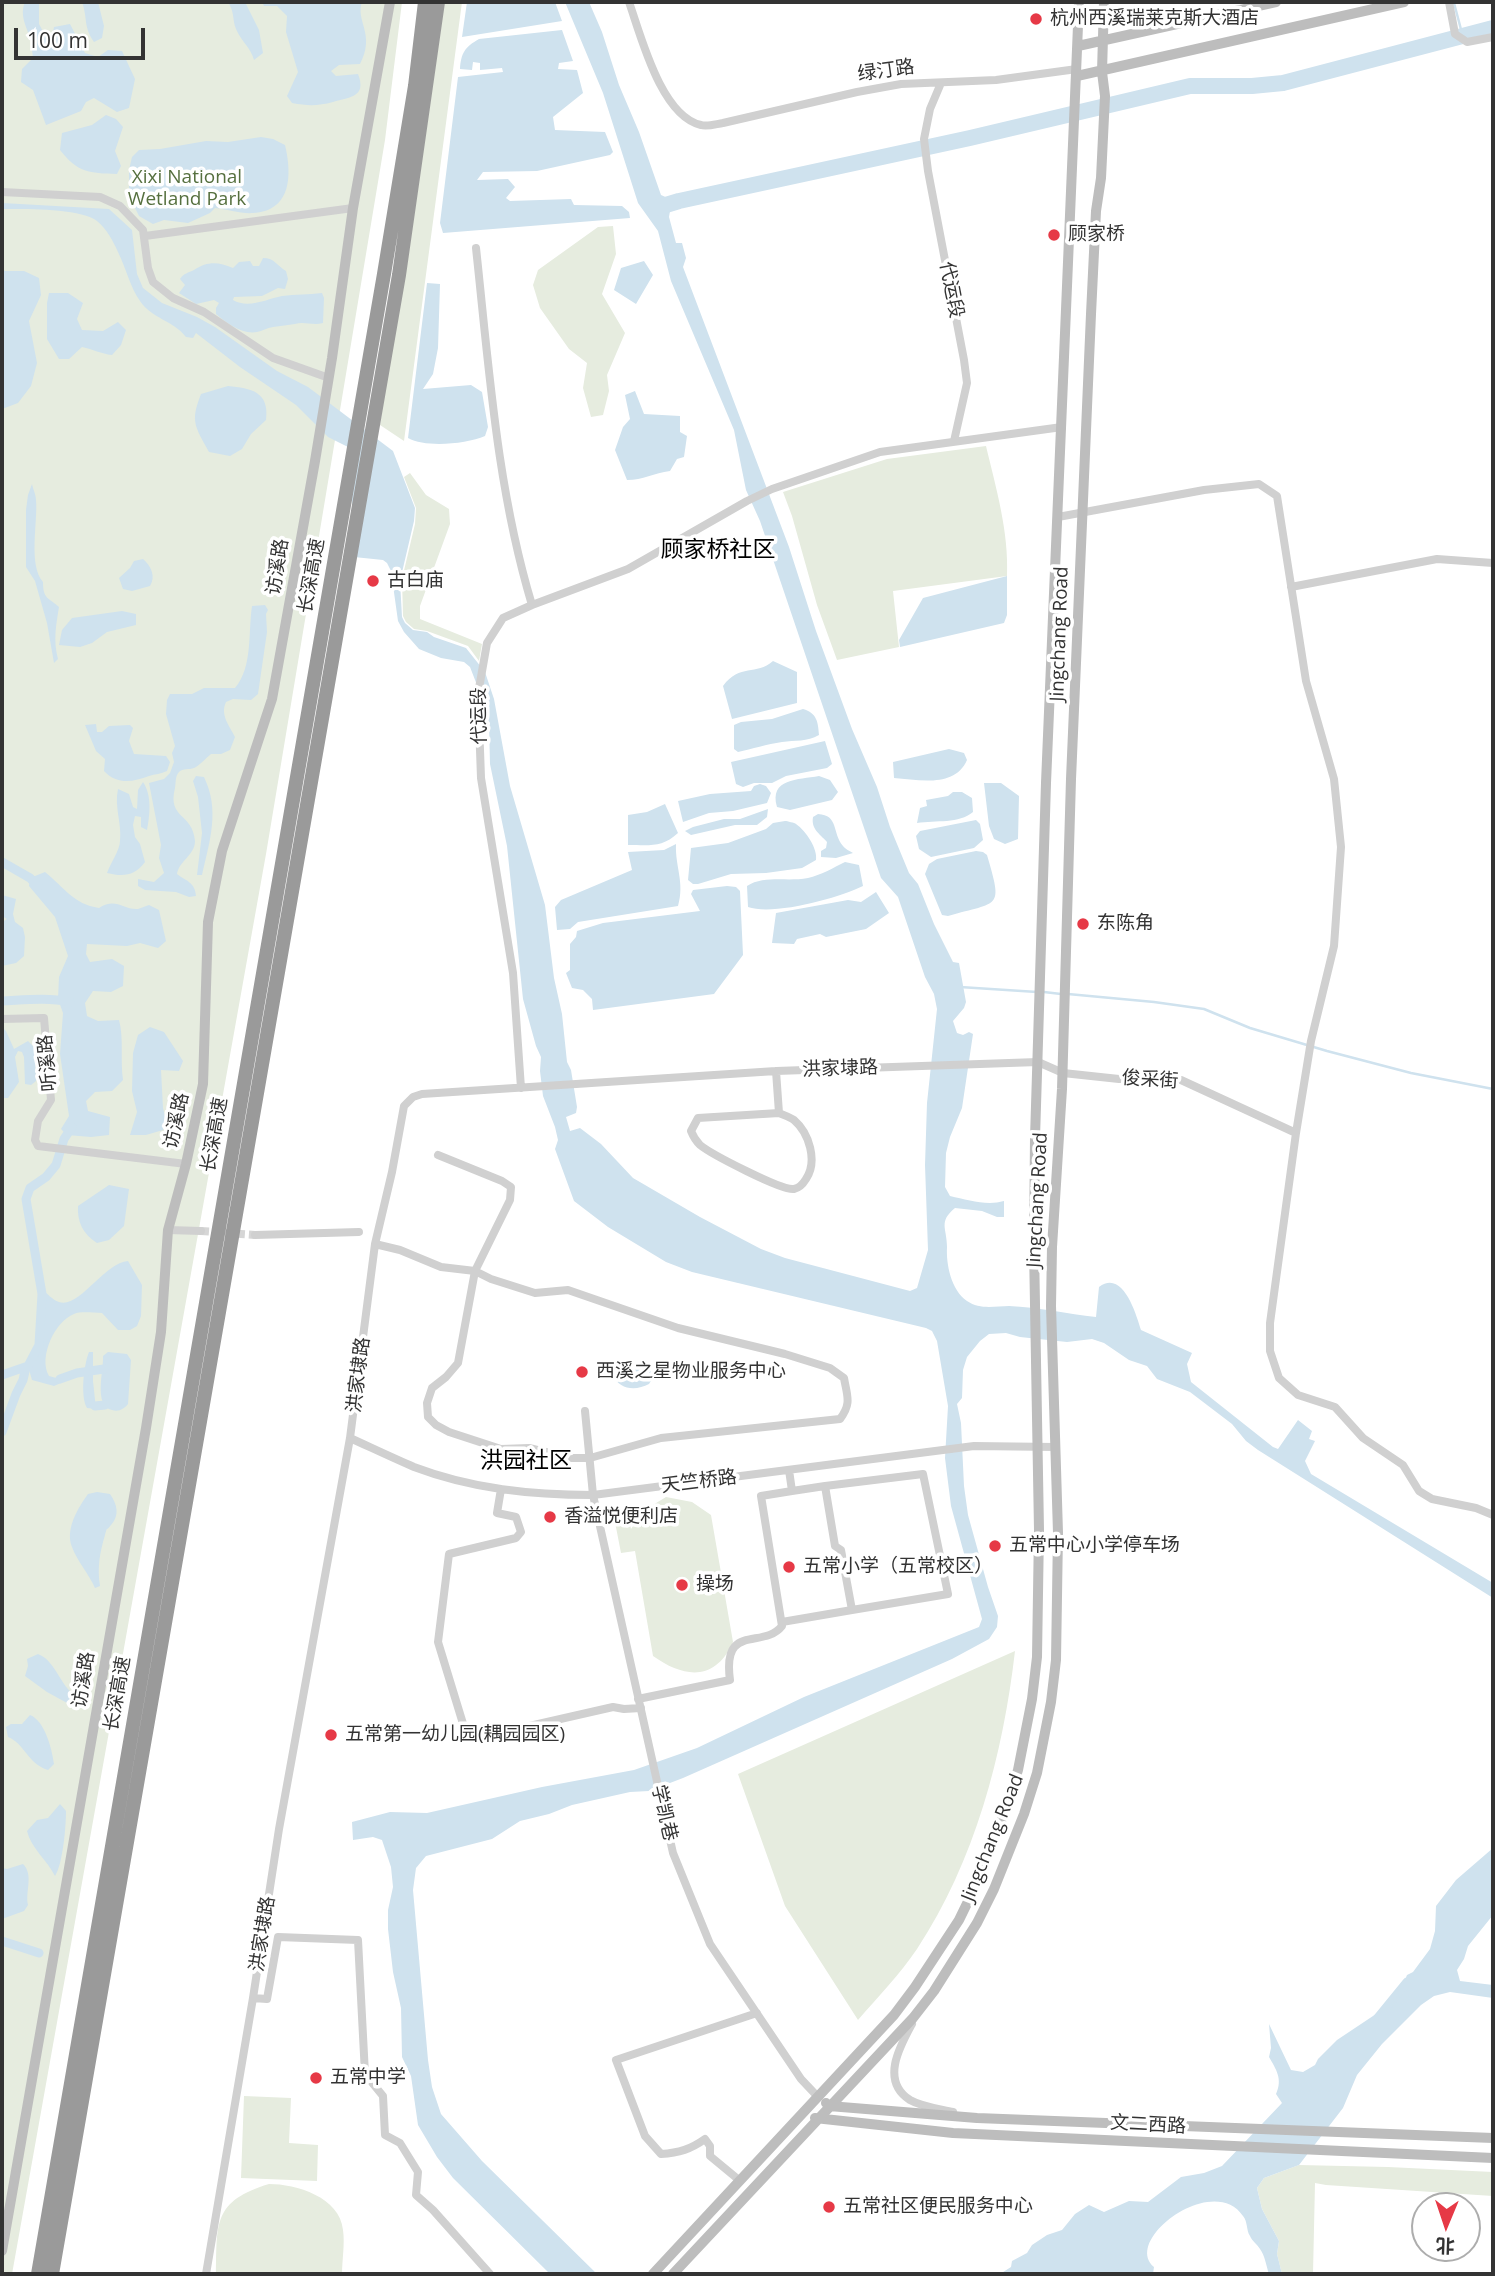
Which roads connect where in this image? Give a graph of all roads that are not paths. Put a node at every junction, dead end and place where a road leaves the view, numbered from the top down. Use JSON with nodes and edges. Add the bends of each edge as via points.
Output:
{"nodes":[{"id":1,"x":390,"y":2,"type":"edge"},
{"id":2,"x":425,"y":2,"type":"edge"},
{"id":3,"x":438,"y":2,"type":"edge"},
{"id":4,"x":629,"y":2,"type":"edge"},
{"id":5,"x":1079,"y":2,"type":"edge"},
{"id":6,"x":1104,"y":2,"type":"edge"},
{"id":7,"x":1276,"y":2,"type":"edge"},
{"id":8,"x":1404,"y":2,"type":"edge"},
{"id":9,"x":1449,"y":2,"type":"edge"},
{"id":10,"x":1493,"y":37,"type":"edge"},
{"id":11,"x":1103,"y":40,"type":"junction"},
{"id":12,"x":1078,"y":46,"type":"junction"},
{"id":13,"x":1102,"y":70,"type":"junction"},
{"id":14,"x":1077,"y":72,"type":"junction"},
{"id":15,"x":942,"y":83,"type":"junction"},
{"id":16,"x":2,"y":192,"type":"edge"},
{"id":17,"x":353,"y":208,"type":"junction"},
{"id":18,"x":145,"y":236,"type":"junction"},
{"id":19,"x":476,"y":248,"type":"dead end"},
{"id":20,"x":329,"y":378,"type":"junction"},
{"id":21,"x":1062,"y":427,"type":"junction"},
{"id":22,"x":954,"y":441,"type":"junction"},
{"id":23,"x":1083,"y":512,"type":"junction"},
{"id":24,"x":1058,"y":517,"type":"junction"},
{"id":25,"x":1493,"y":563,"type":"edge"},
{"id":26,"x":1291,"y":587,"type":"junction"},
{"id":27,"x":532,"y":605,"type":"junction"},
{"id":28,"x":2,"y":1019,"type":"edge"},
{"id":29,"x":1038,"y":1062,"type":"junction"},
{"id":30,"x":776,"y":1071,"type":"junction"},
{"id":31,"x":1063,"y":1073,"type":"junction"},
{"id":32,"x":521,"y":1088,"type":"junction"},
{"id":33,"x":779,"y":1113,"type":"junction"},
{"id":34,"x":1296,"y":1133,"type":"junction"},
{"id":35,"x":438,"y":1155,"type":"dead end"},
{"id":36,"x":186,"y":1164,"type":"junction"},
{"id":37,"x":168,"y":1230,"type":"junction"},
{"id":38,"x":201,"y":1231,"type":"tunnel mouth"},
{"id":39,"x":359,"y":1232,"type":"dead end"},
{"id":40,"x":255,"y":1235,"type":"tunnel mouth"},
{"id":41,"x":375,"y":1244,"type":"junction"},
{"id":42,"x":475,"y":1270,"type":"junction"},
{"id":43,"x":585,"y":1411,"type":"dead end"},
{"id":44,"x":350,"y":1438,"type":"junction"},
{"id":45,"x":1055,"y":1447,"type":"junction"},
{"id":46,"x":1038,"y":1448,"type":"junction"},
{"id":47,"x":590,"y":1458,"type":"junction"},
{"id":48,"x":789,"y":1470,"type":"junction"},
{"id":49,"x":825,"y":1486,"type":"junction"},
{"id":50,"x":501,"y":1489,"type":"junction"},
{"id":51,"x":792,"y":1491,"type":"junction"},
{"id":52,"x":593,"y":1495,"type":"junction"},
{"id":53,"x":1493,"y":1515,"type":"edge"},
{"id":54,"x":852,"y":1610,"type":"junction"},
{"id":55,"x":782,"y":1622,"type":"junction"},
{"id":56,"x":639,"y":1704,"type":"junction"},
{"id":57,"x":253,"y":1998,"type":"junction"},
{"id":58,"x":918,"y":2011,"type":"junction"},
{"id":59,"x":757,"y":2013,"type":"junction"},
{"id":60,"x":818,"y":2096,"type":"junction"},
{"id":61,"x":829,"y":2106,"type":"junction"},
{"id":62,"x":805,"y":2109,"type":"junction"},
{"id":63,"x":977,"y":2118,"type":"junction"},
{"id":64,"x":817,"y":2120,"type":"junction"},
{"id":65,"x":1493,"y":2138,"type":"edge"},
{"id":66,"x":1493,"y":2158,"type":"edge"},
{"id":67,"x":738,"y":2180,"type":"junction"},
{"id":68,"x":2,"y":2251,"type":"edge"},
{"id":69,"x":38,"y":2274,"type":"edge"},
{"id":70,"x":52,"y":2274,"type":"edge"},
{"id":71,"x":206,"y":2274,"type":"edge"},
{"id":72,"x":490,"y":2274,"type":"edge"},
{"id":73,"x":653,"y":2274,"type":"edge"},
{"id":74,"x":673,"y":2274,"type":"edge"}],
"edges":[{"from":1,"to":17,"type":"main road","name":"访溪路"},
{"from":2,"to":69,"type":"highway","name":"长深高速","via":[[360,412]]},
{"from":3,"to":70,"type":"highway","name":"长深高速","via":[[399,275]]},
{"from":4,"to":15,"type":"street","name":"绿汀路","via":[[660,87],[675,107],[702,126],[858,92]]},
{"from":5,"to":12,"type":"main road","name":"Jingchang Road"},
{"from":6,"to":11,"type":"main road","name":"Jingchang Road"},
{"from":7,"to":11,"type":"main road"},
{"from":8,"to":13,"type":"main road","name":"绿汀路"},
{"from":9,"to":10,"type":"street","via":[[1455,34],[1467,42]]},
{"from":11,"to":12,"type":"main road"},
{"from":11,"to":13,"type":"main road","name":"Jingchang Road"},
{"from":12,"to":14,"type":"main road","name":"Jingchang Road"},
{"from":13,"to":14,"type":"main road","name":"绿汀路"},
{"from":13,"to":23,"type":"main road","name":"Jingchang Road","via":[[1103,148],[1096,211]]},
{"from":14,"to":15,"type":"street","name":"绿汀路"},
{"from":14,"to":21,"type":"main road","name":"Jingchang Road"},
{"from":15,"to":22,"type":"street","name":"代运段","via":[[924,139],[967,383]]},
{"from":16,"to":18,"type":"street","via":[[100,197],[120,206]]},
{"from":17,"to":18,"type":"street"},
{"from":17,"to":20,"type":"main road","name":"访溪路"},
{"from":18,"to":20,"type":"street","via":[[153,282],[173,298],[204,312],[273,358]]},
{"from":19,"to":27,"type":"street","via":[[509,517]]},
{"from":20,"to":36,"type":"main road","name":"访溪路","via":[[272,699],[211,899],[203,1084]]},
{"from":21,"to":22,"type":"street"},
{"from":21,"to":24,"type":"main road","name":"Jingchang Road"},
{"from":22,"to":27,"type":"street","name":"代运段","via":[[880,452],[772,489],[628,569]]},
{"from":23,"to":24,"type":"street"},
{"from":23,"to":26,"type":"street","via":[[1259,484],[1278,496]]},
{"from":23,"to":31,"type":"main road","name":"Jingchang Road"},
{"from":24,"to":29,"type":"main road","name":"Jingchang Road"},
{"from":25,"to":26,"type":"street","via":[[1437,559]]},
{"from":26,"to":34,"type":"street","via":[[1306,681],[1334,779],[1341,847],[1334,946],[1311,1041]]},
{"from":27,"to":32,"type":"street","name":"代运段","via":[[503,618],[492,632],[478,694],[481,778],[513,973]]},
{"from":28,"to":36,"type":"street","name":"听溪路","via":[[44,1018],[51,1100],[38,1121],[38,1146]]},
{"from":29,"to":30,"type":"street","name":"洪家埭路"},
{"from":29,"to":31,"type":"street","name":"俊采街"},
{"from":29,"to":46,"type":"main road","name":"Jingchang Road","via":[[1034,1248]]},
{"from":30,"to":32,"type":"street","name":"洪家埭路"},
{"from":30,"to":33,"type":"street"},
{"from":31,"to":34,"type":"street","name":"俊采街","via":[[1181,1080]]},
{"from":31,"to":45,"type":"main road","name":"Jingchang Road","via":[[1052,1247]]},
{"from":32,"to":41,"type":"street","name":"洪家埭路","via":[[422,1094],[404,1106]]},
{"from":33,"to":33,"type":"street","via":[[698,1118],[691,1131],[709,1150],[792,1189],[802,1185],[811,1172],[811,1150],[793,1119]]},
{"from":34,"to":53,"type":"street","via":[[1270,1323],[1270,1351],[1279,1378],[1298,1395],[1335,1407],[1363,1438],[1403,1465],[1419,1492]]},
{"from":35,"to":42,"type":"street","via":[[510,1188],[510,1200]]},
{"from":36,"to":37,"type":"main road","name":"访溪路"},
{"from":37,"to":38,"type":"street"},
{"from":37,"to":68,"type":"main road","name":"访溪路","via":[[161,1332],[146,1428]]},
{"from":39,"to":40,"type":"street"},
{"from":41,"to":42,"type":"street","via":[[441,1267]]},
{"from":41,"to":44,"type":"street","name":"洪家埭路"},
{"from":42,"to":47,"type":"street","via":[[458,1363],[432,1388],[428,1417],[449,1432],[501,1449],[529,1448]]},
{"from":42,"to":47,"type":"street","via":[[535,1293],[568,1290],[678,1328],[830,1368],[844,1378],[849,1404],[840,1419],[661,1438]]},
{"from":43,"to":47,"type":"street","name":"学凯巷"},
{"from":44,"to":50,"type":"street","name":"天竺桥路","via":[[415,1467]]},
{"from":44,"to":57,"type":"street","name":"洪家埭路"},
{"from":45,"to":46,"type":"street","name":"天竺桥路"},
{"from":45,"to":58,"type":"main road","name":"Jingchang Road","via":[[1056,1660],[1037,1773],[978,1923]]},
{"from":46,"to":48,"type":"street","name":"天竺桥路","via":[[974,1446]]},
{"from":46,"to":60,"type":"main road","name":"Jingchang Road","via":[[1037,1657],[1018,1770],[1005,1811],[959,1920],[894,2015]]},
{"from":47,"to":52,"type":"street","name":"学凯巷"},
{"from":48,"to":51,"type":"street"},
{"from":48,"to":52,"type":"street","name":"天竺桥路"},
{"from":49,"to":51,"type":"street"},
{"from":49,"to":54,"type":"street"},
{"from":49,"to":54,"type":"street","via":[[923,1474],[948,1594]]},
{"from":50,"to":52,"type":"street","name":"天竺桥路"},
{"from":50,"to":56,"type":"street","via":[[497,1513],[516,1517],[521,1532],[516,1538],[449,1554],[438,1642],[468,1740]]},
{"from":51,"to":55,"type":"street","via":[[761,1496]]},
{"from":52,"to":56,"type":"street","name":"学凯巷"},
{"from":54,"to":55,"type":"street"},
{"from":55,"to":56,"type":"street","via":[[778,1632],[738,1644],[731,1653],[730,1680]]},
{"from":56,"to":59,"type":"street","name":"学凯巷","via":[[673,1853],[710,1944]]},
{"from":57,"to":71,"type":"street","name":"洪家埭路"},
{"from":57,"to":72,"type":"street","via":[[267,1999],[278,1937],[358,1940],[365,2074],[383,2096],[385,2135],[400,2143],[418,2172],[416,2195]]},
{"from":58,"to":61,"type":"main road","name":"Jingchang Road"},
{"from":58,"to":63,"type":"street","via":[[897,2051],[896,2083],[910,2100]]},
{"from":59,"to":60,"type":"street","name":"学凯巷"},
{"from":59,"to":67,"type":"street","via":[[616,2060],[645,2136],[661,2154],[692,2148],[705,2139],[710,2156]]},
{"from":60,"to":61,"type":"main road"},
{"from":60,"to":62,"type":"main road","name":"Jingchang Road"},
{"from":61,"to":63,"type":"main road","name":"文二西路"},
{"from":61,"to":64,"type":"main road","name":"Jingchang Road"},
{"from":62,"to":64,"type":"main road"},
{"from":62,"to":67,"type":"main road","name":"Jingchang Road"},
{"from":63,"to":65,"type":"main road","name":"文二西路"},
{"from":64,"to":66,"type":"main road","name":"文二西路","via":[[953,2133]]},
{"from":64,"to":74,"type":"main road","name":"Jingchang Road"},
{"from":67,"to":73,"type":"main road","name":"Jingchang Road"}]}
